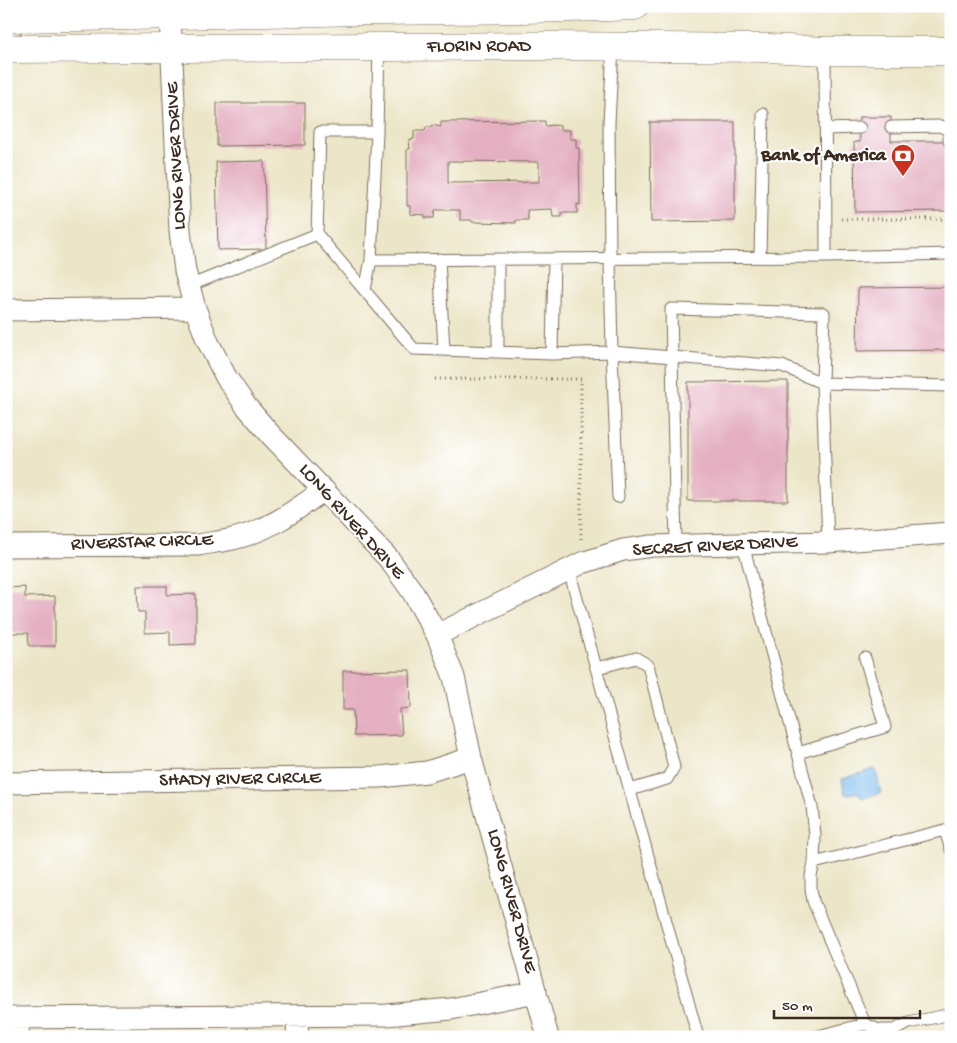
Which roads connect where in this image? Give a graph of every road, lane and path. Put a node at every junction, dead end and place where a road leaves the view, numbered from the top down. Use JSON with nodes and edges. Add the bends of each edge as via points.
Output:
{"nodes":[{"id":1,"x":635,"y":6,"type":"edge"},
{"id":2,"x":546,"y":8,"type":"edge"},
{"id":3,"x":310,"y":9,"type":"edge"},
{"id":4,"x":170,"y":16,"type":"junction"},
{"id":5,"x":6,"y":18,"type":"edge"},
{"id":6,"x":379,"y":47,"type":"junction"},
{"id":7,"x":613,"y":47,"type":"junction"},
{"id":8,"x":171,"y":48,"type":"junction"},
{"id":9,"x":6,"y":49,"type":"edge"},
{"id":10,"x":825,"y":51,"type":"junction"},
{"id":11,"x":951,"y":51,"type":"edge"},
{"id":12,"x":763,"y":114,"type":"dead end"},
{"id":13,"x":891,"y":127,"type":"dead end"},
{"id":14,"x":826,"y":128,"type":"junction"},
{"id":15,"x":860,"y":128,"type":"dead end"},
{"id":16,"x":377,"y":132,"type":"junction"},
{"id":17,"x":949,"y":141,"type":"dead end"},
{"id":18,"x":835,"y":219,"type":"dead end"},
{"id":19,"x":951,"y":220,"type":"edge"},
{"id":20,"x":318,"y":234,"type":"junction"},
{"id":21,"x":951,"y":254,"type":"edge"},
{"id":22,"x":826,"y":257,"type":"junction"},
{"id":23,"x":610,"y":258,"type":"junction"},
{"id":24,"x":760,"y":258,"type":"junction"},
{"id":25,"x":439,"y":259,"type":"junction"},
{"id":26,"x":498,"y":259,"type":"junction"},
{"id":27,"x":554,"y":259,"type":"junction"},
{"id":28,"x":370,"y":260,"type":"junction"},
{"id":29,"x":189,"y":286,"type":"junction"},
{"id":30,"x":365,"y":290,"type":"junction"},
{"id":31,"x":195,"y":308,"type":"junction"},
{"id":32,"x":6,"y":310,"type":"edge"},
{"id":33,"x":444,"y":350,"type":"junction"},
{"id":34,"x":498,"y":352,"type":"junction"},
{"id":35,"x":612,"y":352,"type":"junction"},
{"id":36,"x":552,"y":354,"type":"junction"},
{"id":37,"x":672,"y":356,"type":"junction"},
{"id":38,"x":435,"y":379,"type":"dead end"},
{"id":39,"x":822,"y":383,"type":"junction"},
{"id":40,"x":951,"y":386,"type":"edge"},
{"id":41,"x":324,"y":490,"type":"junction"},
{"id":42,"x":618,"y":497,"type":"dead end"},
{"id":43,"x":951,"y":533,"type":"edge"},
{"id":44,"x":581,"y":541,"type":"dead end"},
{"id":45,"x":828,"y":542,"type":"junction"},
{"id":46,"x":743,"y":544,"type":"junction"},
{"id":47,"x":6,"y":546,"type":"edge"},
{"id":48,"x":676,"y":546,"type":"junction"},
{"id":49,"x":569,"y":570,"type":"junction"},
{"id":50,"x":437,"y":635,"type":"junction"},
{"id":51,"x":865,"y":658,"type":"dead end"},
{"id":52,"x":597,"y":668,"type":"junction"},
{"id":53,"x":798,"y":753,"type":"junction"},
{"id":54,"x":471,"y":758,"type":"junction"},
{"id":55,"x":6,"y":782,"type":"edge"},
{"id":56,"x":630,"y":790,"type":"junction"},
{"id":57,"x":951,"y":850,"type":"edge"},
{"id":58,"x":814,"y":863,"type":"junction"},
{"id":59,"x":536,"y":992,"type":"junction"},
{"id":60,"x":951,"y":1014,"type":"edge"},
{"id":61,"x":14,"y":1024,"type":"edge"},
{"id":62,"x":865,"y":1024,"type":"junction"},
{"id":63,"x":298,"y":1027,"type":"edge"},
{"id":64,"x":548,"y":1037,"type":"edge"},
{"id":65,"x":698,"y":1037,"type":"edge"},
{"id":66,"x":814,"y":1037,"type":"edge"}],
"edges":[{"from":1,"to":2,"type":"main road","name":"FLORIN ROAD"},
{"from":2,"to":3,"type":"main road","name":"FLORIN ROAD"},
{"from":3,"to":4,"type":"main road","name":"FLORIN ROAD"},
{"from":4,"to":5,"type":"main road","name":"FLORIN ROAD"},
{"from":4,"to":8,"type":"street","name":"LONG RIVER DRIVE"},
{"from":6,"to":7,"type":"main road","name":"FLORIN ROAD"},
{"from":6,"to":8,"type":"main road","name":"FLORIN ROAD"},
{"from":6,"to":16,"type":"lane"},
{"from":7,"to":10,"type":"main road","name":"FLORIN ROAD"},
{"from":7,"to":23,"type":"lane","via":[[609,123]]},
{"from":8,"to":9,"type":"main road","name":"FLORIN ROAD"},
{"from":8,"to":29,"type":"street","name":"LONG RIVER DRIVE","via":[[180,230]]},
{"from":10,"to":11,"type":"main road","name":"FLORIN ROAD"},
{"from":10,"to":14,"type":"lane"},
{"from":12,"to":24,"type":"lane"},
{"from":13,"to":17,"type":"lane","via":[[941,126],[949,131]]},
{"from":14,"to":15,"type":"lane"},
{"from":14,"to":22,"type":"lane"},
{"from":16,"to":20,"type":"lane","via":[[320,132]]},
{"from":16,"to":28,"type":"lane"},
{"from":18,"to":19,"type":"path"},
{"from":20,"to":29,"type":"lane"},
{"from":20,"to":30,"type":"lane"},
{"from":21,"to":22,"type":"lane"},
{"from":22,"to":24,"type":"lane"},
{"from":23,"to":24,"type":"lane"},
{"from":23,"to":27,"type":"lane"},
{"from":23,"to":35,"type":"lane"},
{"from":25,"to":26,"type":"lane"},
{"from":25,"to":28,"type":"lane"},
{"from":25,"to":33,"type":"lane"},
{"from":26,"to":27,"type":"lane"},
{"from":26,"to":34,"type":"lane"},
{"from":27,"to":36,"type":"lane"},
{"from":28,"to":30,"type":"lane"},
{"from":29,"to":31,"type":"street","name":"LONG RIVER DRIVE"},
{"from":30,"to":33,"type":"lane","via":[[414,349]]},
{"from":31,"to":32,"type":"street"},
{"from":31,"to":41,"type":"street","name":"LONG RIVER DRIVE","via":[[226,377],[246,406]]},
{"from":33,"to":34,"type":"lane"},
{"from":34,"to":36,"type":"lane"},
{"from":35,"to":36,"type":"lane"},
{"from":35,"to":37,"type":"lane"},
{"from":35,"to":42,"type":"lane"},
{"from":37,"to":39,"type":"lane","via":[[782,366]]},
{"from":37,"to":39,"type":"lane","via":[[671,309],[824,313]]},
{"from":37,"to":48,"type":"lane"},
{"from":38,"to":44,"type":"path","via":[[581,379]]},
{"from":39,"to":40,"type":"lane"},
{"from":39,"to":45,"type":"lane"},
{"from":41,"to":47,"type":"street","name":"RIVERSTAR CIRCLE","via":[[275,523],[229,540],[198,545]]},
{"from":41,"to":50,"type":"street","name":"LONG RIVER DRIVE","via":[[389,560],[412,591]]},
{"from":43,"to":45,"type":"street","name":"SECRET RIVER DRIVE"},
{"from":45,"to":46,"type":"street","name":"SECRET RIVER DRIVE"},
{"from":46,"to":48,"type":"street","name":"SECRET RIVER DRIVE"},
{"from":46,"to":53,"type":"lane"},
{"from":48,"to":49,"type":"street","name":"SECRET RIVER DRIVE","via":[[623,550]]},
{"from":49,"to":50,"type":"street","name":"SECRET RIVER DRIVE"},
{"from":49,"to":52,"type":"lane"},
{"from":50,"to":54,"type":"street","name":"LONG RIVER DRIVE","via":[[454,677]]},
{"from":51,"to":53,"type":"lane","via":[[885,727]]},
{"from":52,"to":56,"type":"lane"},
{"from":52,"to":56,"type":"lane","via":[[636,658],[648,664],[674,767],[667,779]]},
{"from":53,"to":58,"type":"lane","via":[[812,807],[816,835]]},
{"from":54,"to":55,"type":"street","name":"SHADY RIVER CIRCLE","via":[[427,772],[380,777]]},
{"from":54,"to":59,"type":"street","name":"LONG RIVER DRIVE"},
{"from":56,"to":65,"type":"lane"},
{"from":57,"to":58,"type":"lane","via":[[945,830]]},
{"from":58,"to":62,"type":"lane","via":[[811,876],[813,901]]},
{"from":59,"to":63,"type":"street","via":[[451,1009]]},
{"from":59,"to":64,"type":"street","name":"LONG RIVER DRIVE"},
{"from":60,"to":62,"type":"lane","via":[[909,1023],[894,1030],[879,1030]]},
{"from":61,"to":63,"type":"street"},
{"from":62,"to":66,"type":"lane"}]}
